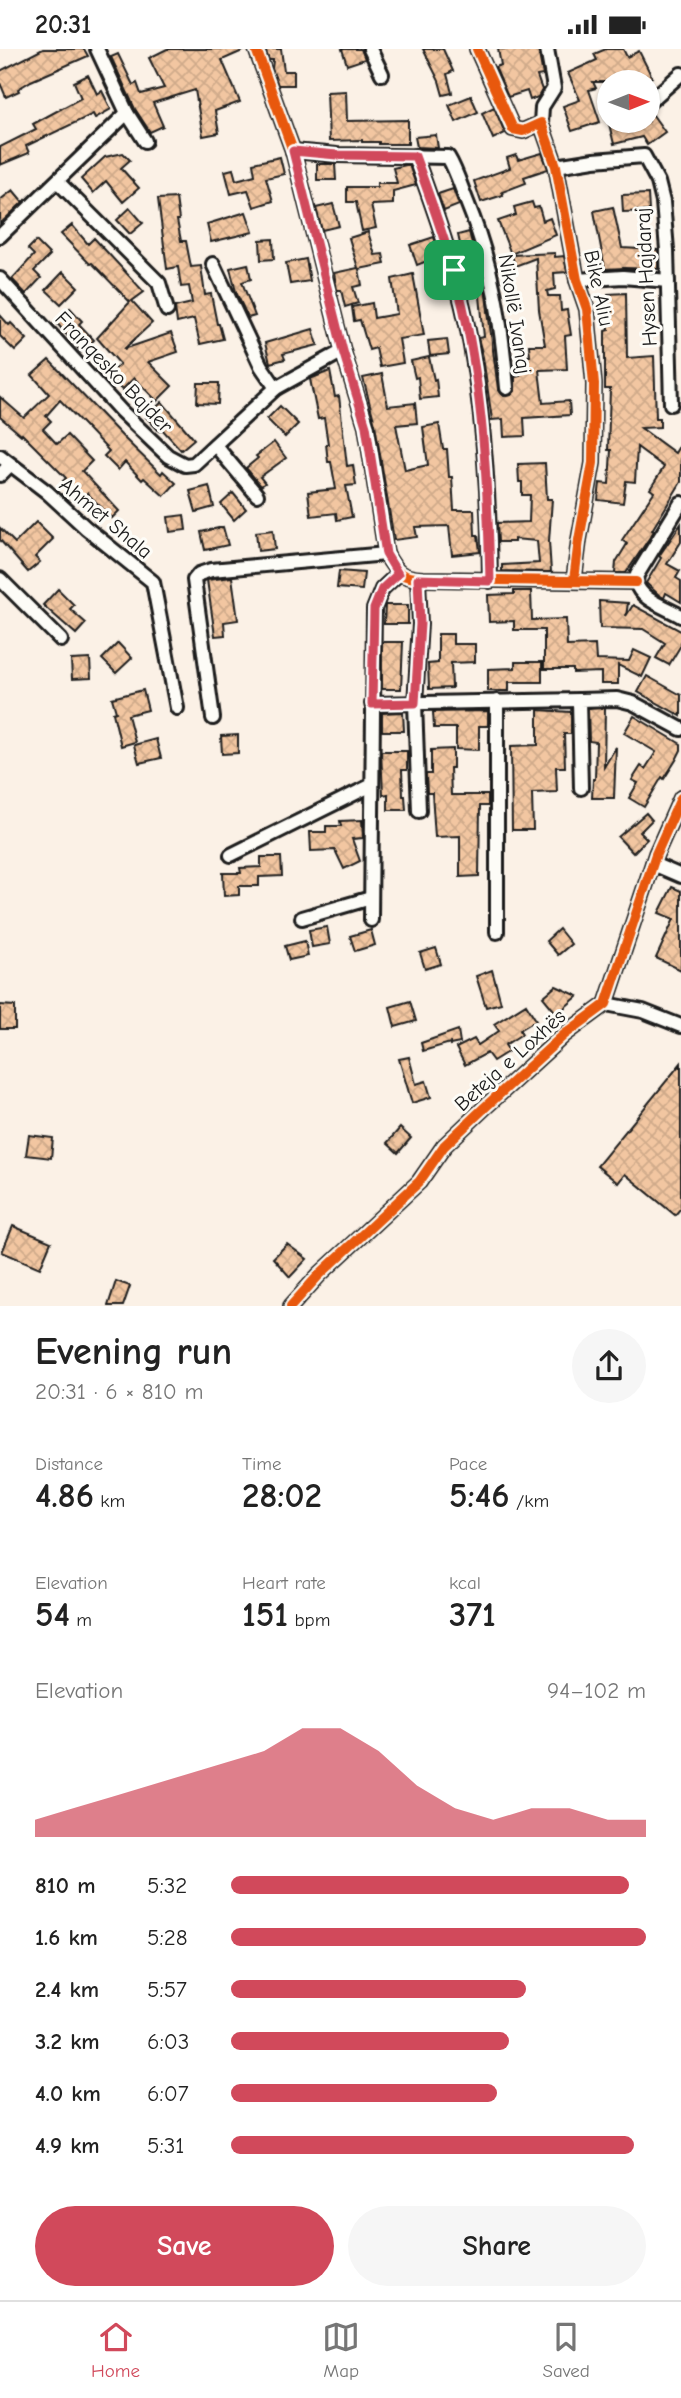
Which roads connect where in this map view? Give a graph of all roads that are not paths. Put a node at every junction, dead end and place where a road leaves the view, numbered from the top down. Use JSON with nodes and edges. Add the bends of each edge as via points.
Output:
{"nodes":[{"id":1,"x":97,"y":49,"type":"edge"},
{"id":2,"x":256,"y":49,"type":"edge"},
{"id":3,"x":370,"y":49,"type":"edge"},
{"id":4,"x":477,"y":49,"type":"edge"},
{"id":5,"x":548,"y":49,"type":"edge"},
{"id":6,"x":681,"y":73,"type":"edge"},
{"id":7,"x":382,"y":74,"type":"dead end"},
{"id":8,"x":660,"y":92,"type":"edge"},
{"id":9,"x":127,"y":113,"type":"junction"},
{"id":10,"x":541,"y":123,"type":"junction"},
{"id":11,"x":145,"y":141,"type":"dead end"},
{"id":12,"x":293,"y":151,"type":"junction"},
{"id":13,"x":415,"y":156,"type":"junction"},
{"id":14,"x":556,"y":166,"type":"junction"},
{"id":15,"x":58,"y":182,"type":"junction"},
{"id":16,"x":0,"y":236,"type":"edge"},
{"id":17,"x":213,"y":264,"type":"dead end"},
{"id":18,"x":0,"y":279,"type":"edge"},
{"id":19,"x":577,"y":280,"type":"junction"},
{"id":20,"x":668,"y":281,"type":"junction"},
{"id":21,"x":167,"y":310,"type":"dead end"},
{"id":22,"x":343,"y":351,"type":"junction"},
{"id":23,"x":507,"y":388,"type":"dead end"},
{"id":24,"x":276,"y":389,"type":"junction"},
{"id":25,"x":671,"y":404,"type":"dead end"},
{"id":26,"x":215,"y":445,"type":"junction"},
{"id":27,"x":0,"y":456,"type":"edge"},
{"id":28,"x":10,"y":465,"type":"junction"},
{"id":29,"x":0,"y":475,"type":"edge"},
{"id":30,"x":257,"y":495,"type":"dead end"},
{"id":31,"x":681,"y":503,"type":"edge"},
{"id":32,"x":386,"y":554,"type":"junction"},
{"id":33,"x":398,"y":574,"type":"junction"},
{"id":34,"x":0,"y":579,"type":"edge"},
{"id":35,"x":418,"y":579,"type":"junction"},
{"id":36,"x":574,"y":580,"type":"junction"},
{"id":37,"x":490,"y":581,"type":"junction"},
{"id":38,"x":636,"y":582,"type":"junction"},
{"id":39,"x":681,"y":616,"type":"edge"},
{"id":40,"x":61,"y":640,"type":"dead end"},
{"id":41,"x":579,"y":699,"type":"junction"},
{"id":42,"x":497,"y":701,"type":"junction"},
{"id":43,"x":415,"y":703,"type":"junction"},
{"id":44,"x":372,"y":704,"type":"junction"},
{"id":45,"x":177,"y":708,"type":"dead end"},
{"id":46,"x":213,"y":718,"type":"dead end"},
{"id":47,"x":681,"y":729,"type":"edge"},
{"id":48,"x":372,"y":785,"type":"junction"},
{"id":49,"x":581,"y":788,"type":"dead end"},
{"id":50,"x":681,"y":798,"type":"edge"},
{"id":51,"x":419,"y":811,"type":"dead end"},
{"id":52,"x":231,"y":855,"type":"dead end"},
{"id":53,"x":653,"y":864,"type":"junction"},
{"id":54,"x":681,"y":876,"type":"edge"},
{"id":55,"x":371,"y":898,"type":"junction"},
{"id":56,"x":302,"y":918,"type":"dead end"},
{"id":57,"x":371,"y":920,"type":"dead end"},
{"id":58,"x":497,"y":932,"type":"dead end"},
{"id":59,"x":606,"y":1004,"type":"junction"},
{"id":60,"x":681,"y":1026,"type":"edge"},
{"id":61,"x":291,"y":1306,"type":"edge"}],
"edges":[{"from":1,"to":9,"type":"street"},
{"from":2,"to":12,"type":"street"},
{"from":3,"to":7,"type":"street"},
{"from":4,"to":10,"type":"street","via":[[513,129],[523,131]]},
{"from":5,"to":10,"type":"street","via":[[554,88],[542,107]]},
{"from":6,"to":8,"type":"street"},
{"from":9,"to":11,"type":"street"},
{"from":9,"to":15,"type":"street"},
{"from":10,"to":14,"type":"street","name":"Bike Aliu"},
{"from":12,"to":13,"type":"street","name":"Nikollë Ivanaj"},
{"from":12,"to":22,"type":"street"},
{"from":13,"to":23,"type":"street","name":"Nikollë Ivanaj","via":[[447,157],[480,231],[498,306]]},
{"from":13,"to":37,"type":"street","via":[[454,270],[467,325],[484,466]]},
{"from":14,"to":19,"type":"street","name":"Bike Aliu"},
{"from":14,"to":20,"type":"street","name":"Hysen Hajdaraj","via":[[643,156],[663,202]]},
{"from":15,"to":16,"type":"street"},
{"from":15,"to":21,"type":"street","via":[[159,283]]},
{"from":17,"to":24,"type":"street"},
{"from":18,"to":26,"type":"street","name":"Franqesko Bajder","via":[[168,456],[185,465],[194,464]]},
{"from":19,"to":20,"type":"street","via":[[623,277]]},
{"from":19,"to":36,"type":"street","name":"Bike Aliu","via":[[587,309],[594,384],[593,463]]},
{"from":20,"to":25,"type":"street","name":"Hysen Hajdaraj"},
{"from":22,"to":24,"type":"street","name":"Franqesko Bajder"},
{"from":22,"to":32,"type":"street","via":[[366,426]]},
{"from":24,"to":26,"type":"street","name":"Franqesko Bajder"},
{"from":26,"to":30,"type":"street"},
{"from":27,"to":28,"type":"street","name":"Ahmet Shala"},
{"from":28,"to":29,"type":"street"},
{"from":28,"to":45,"type":"street","name":"Ahmet Shala","via":[[153,582]]},
{"from":31,"to":38,"type":"street"},
{"from":32,"to":33,"type":"street"},
{"from":32,"to":46,"type":"street","via":[[199,574],[194,580]]},
{"from":33,"to":35,"type":"street"},
{"from":33,"to":44,"type":"street","via":[[382,589],[374,609]]},
{"from":34,"to":40,"type":"street"},
{"from":35,"to":37,"type":"street"},
{"from":35,"to":43,"type":"street"},
{"from":36,"to":37,"type":"street"},
{"from":36,"to":38,"type":"street"},
{"from":38,"to":39,"type":"street","via":[[638,591]]},
{"from":41,"to":42,"type":"street"},
{"from":41,"to":47,"type":"street","via":[[633,703]]},
{"from":41,"to":49,"type":"street"},
{"from":42,"to":43,"type":"street"},
{"from":42,"to":58,"type":"street"},
{"from":43,"to":44,"type":"street"},
{"from":43,"to":51,"type":"street"},
{"from":44,"to":48,"type":"street"},
{"from":48,"to":52,"type":"street"},
{"from":48,"to":55,"type":"street"},
{"from":50,"to":53,"type":"street"},
{"from":53,"to":54,"type":"street"},
{"from":53,"to":59,"type":"street"},
{"from":55,"to":56,"type":"street"},
{"from":55,"to":57,"type":"street"},
{"from":59,"to":60,"type":"street","via":[[643,1011]]},
{"from":59,"to":61,"type":"street","name":"Beteja e Loxhës","via":[[556,1042],[444,1146],[419,1182]]}]}
